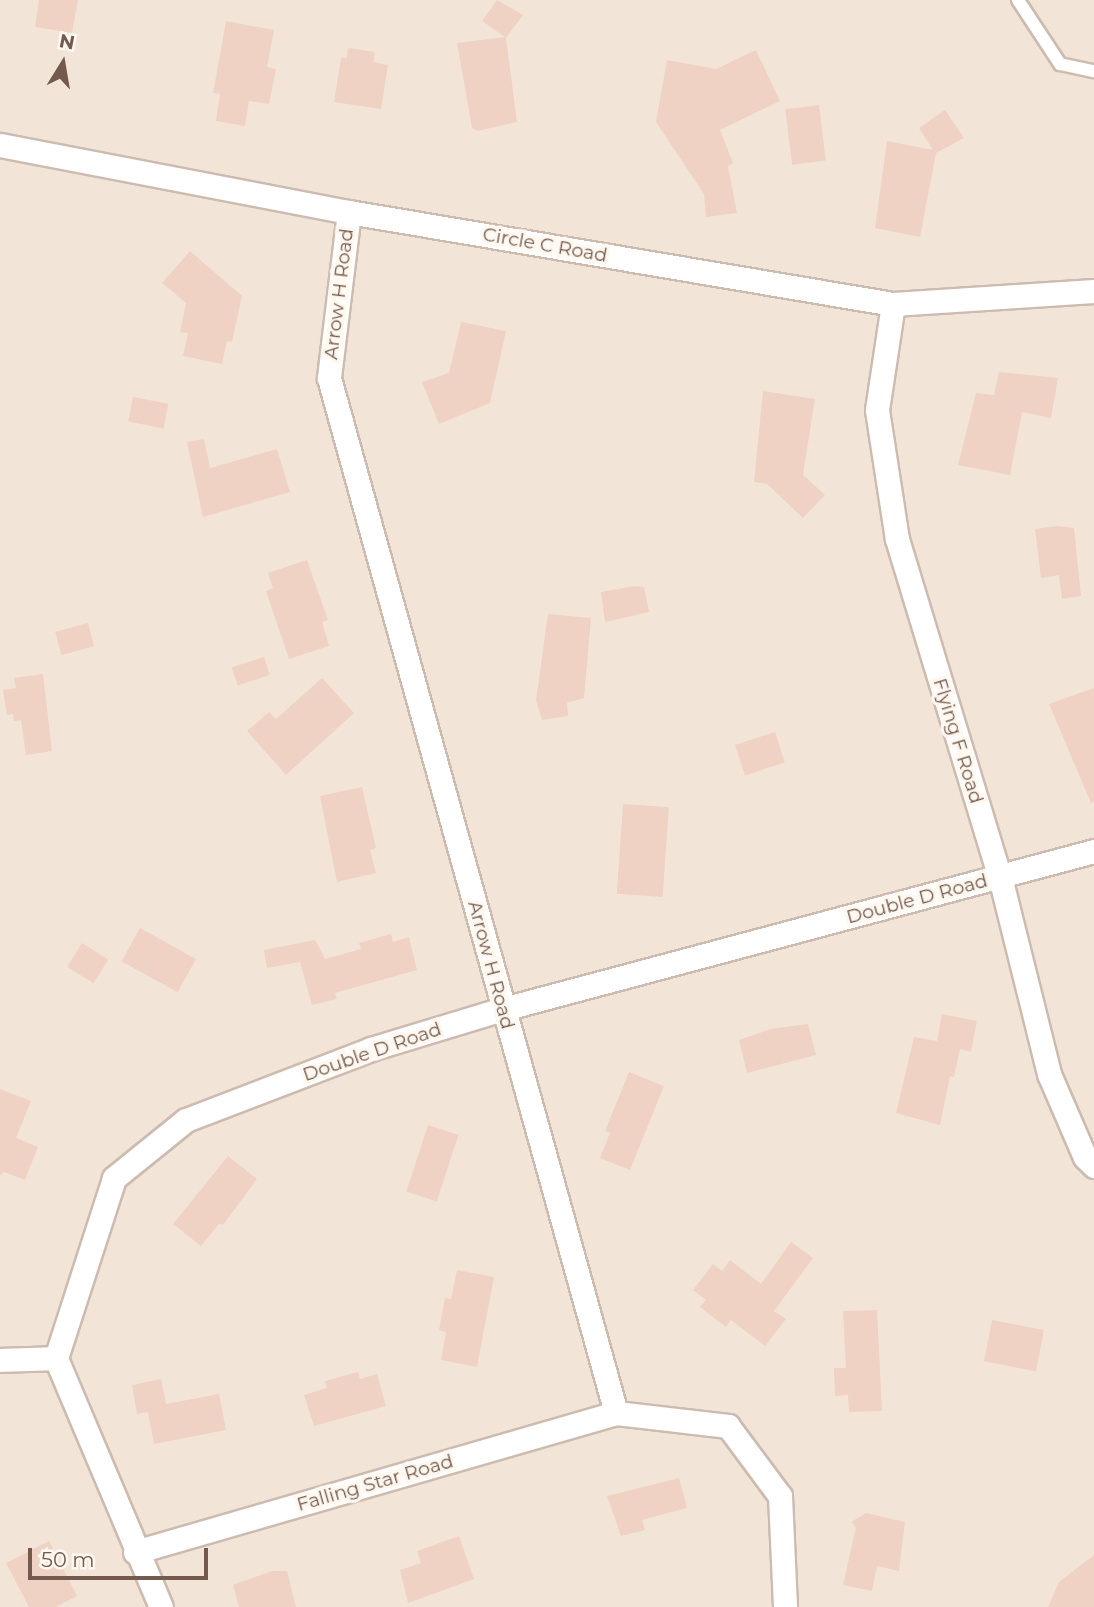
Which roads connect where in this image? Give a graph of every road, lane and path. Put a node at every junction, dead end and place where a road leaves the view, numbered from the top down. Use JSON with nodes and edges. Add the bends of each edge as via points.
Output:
{"nodes":[{"id":1,"x":1018,"y":0,"type":"edge"},
{"id":2,"x":1094,"y":71,"type":"edge"},
{"id":3,"x":0,"y":145,"type":"edge"},
{"id":4,"x":349,"y":212,"type":"junction"},
{"id":5,"x":1094,"y":290,"type":"edge"},
{"id":6,"x":893,"y":304,"type":"junction"},
{"id":7,"x":1094,"y":850,"type":"edge"},
{"id":8,"x":1000,"y":877,"type":"junction"},
{"id":9,"x":503,"y":1009,"type":"junction"},
{"id":10,"x":1094,"y":1166,"type":"edge"},
{"id":11,"x":56,"y":1359,"type":"junction"},
{"id":12,"x":0,"y":1360,"type":"edge"},
{"id":13,"x":616,"y":1413,"type":"junction"},
{"id":14,"x":135,"y":1552,"type":"junction"},
{"id":15,"x":161,"y":1607,"type":"edge"},
{"id":16,"x":785,"y":1607,"type":"edge"}],
"edges":[{"from":1,"to":2,"type":"lane","via":[[1060,64]]},
{"from":3,"to":4,"type":"street","name":"Circle C Road"},
{"from":4,"to":6,"type":"street","name":"Circle C Road"},
{"from":4,"to":9,"type":"street","name":"Arrow H Road","via":[[329,378]]},
{"from":5,"to":6,"type":"street","name":"Circle C Road"},
{"from":6,"to":8,"type":"street","name":"Flying F Road","via":[[877,410],[897,539]]},
{"from":7,"to":8,"type":"street","name":"Double D Road"},
{"from":8,"to":9,"type":"street","name":"Double D Road"},
{"from":8,"to":10,"type":"street","name":"Flying F Road","via":[[1049,1074],[1085,1157]]},
{"from":9,"to":11,"type":"street","name":"Double D Road","via":[[371,1049],[177,1127],[114,1178]]},
{"from":9,"to":13,"type":"street","name":"Arrow H Road"},
{"from":11,"to":12,"type":"street"},
{"from":11,"to":14,"type":"street"},
{"from":13,"to":14,"type":"street","name":"Falling Star Road"},
{"from":13,"to":16,"type":"street","via":[[728,1426],[780,1496]]},
{"from":14,"to":15,"type":"street"}]}
